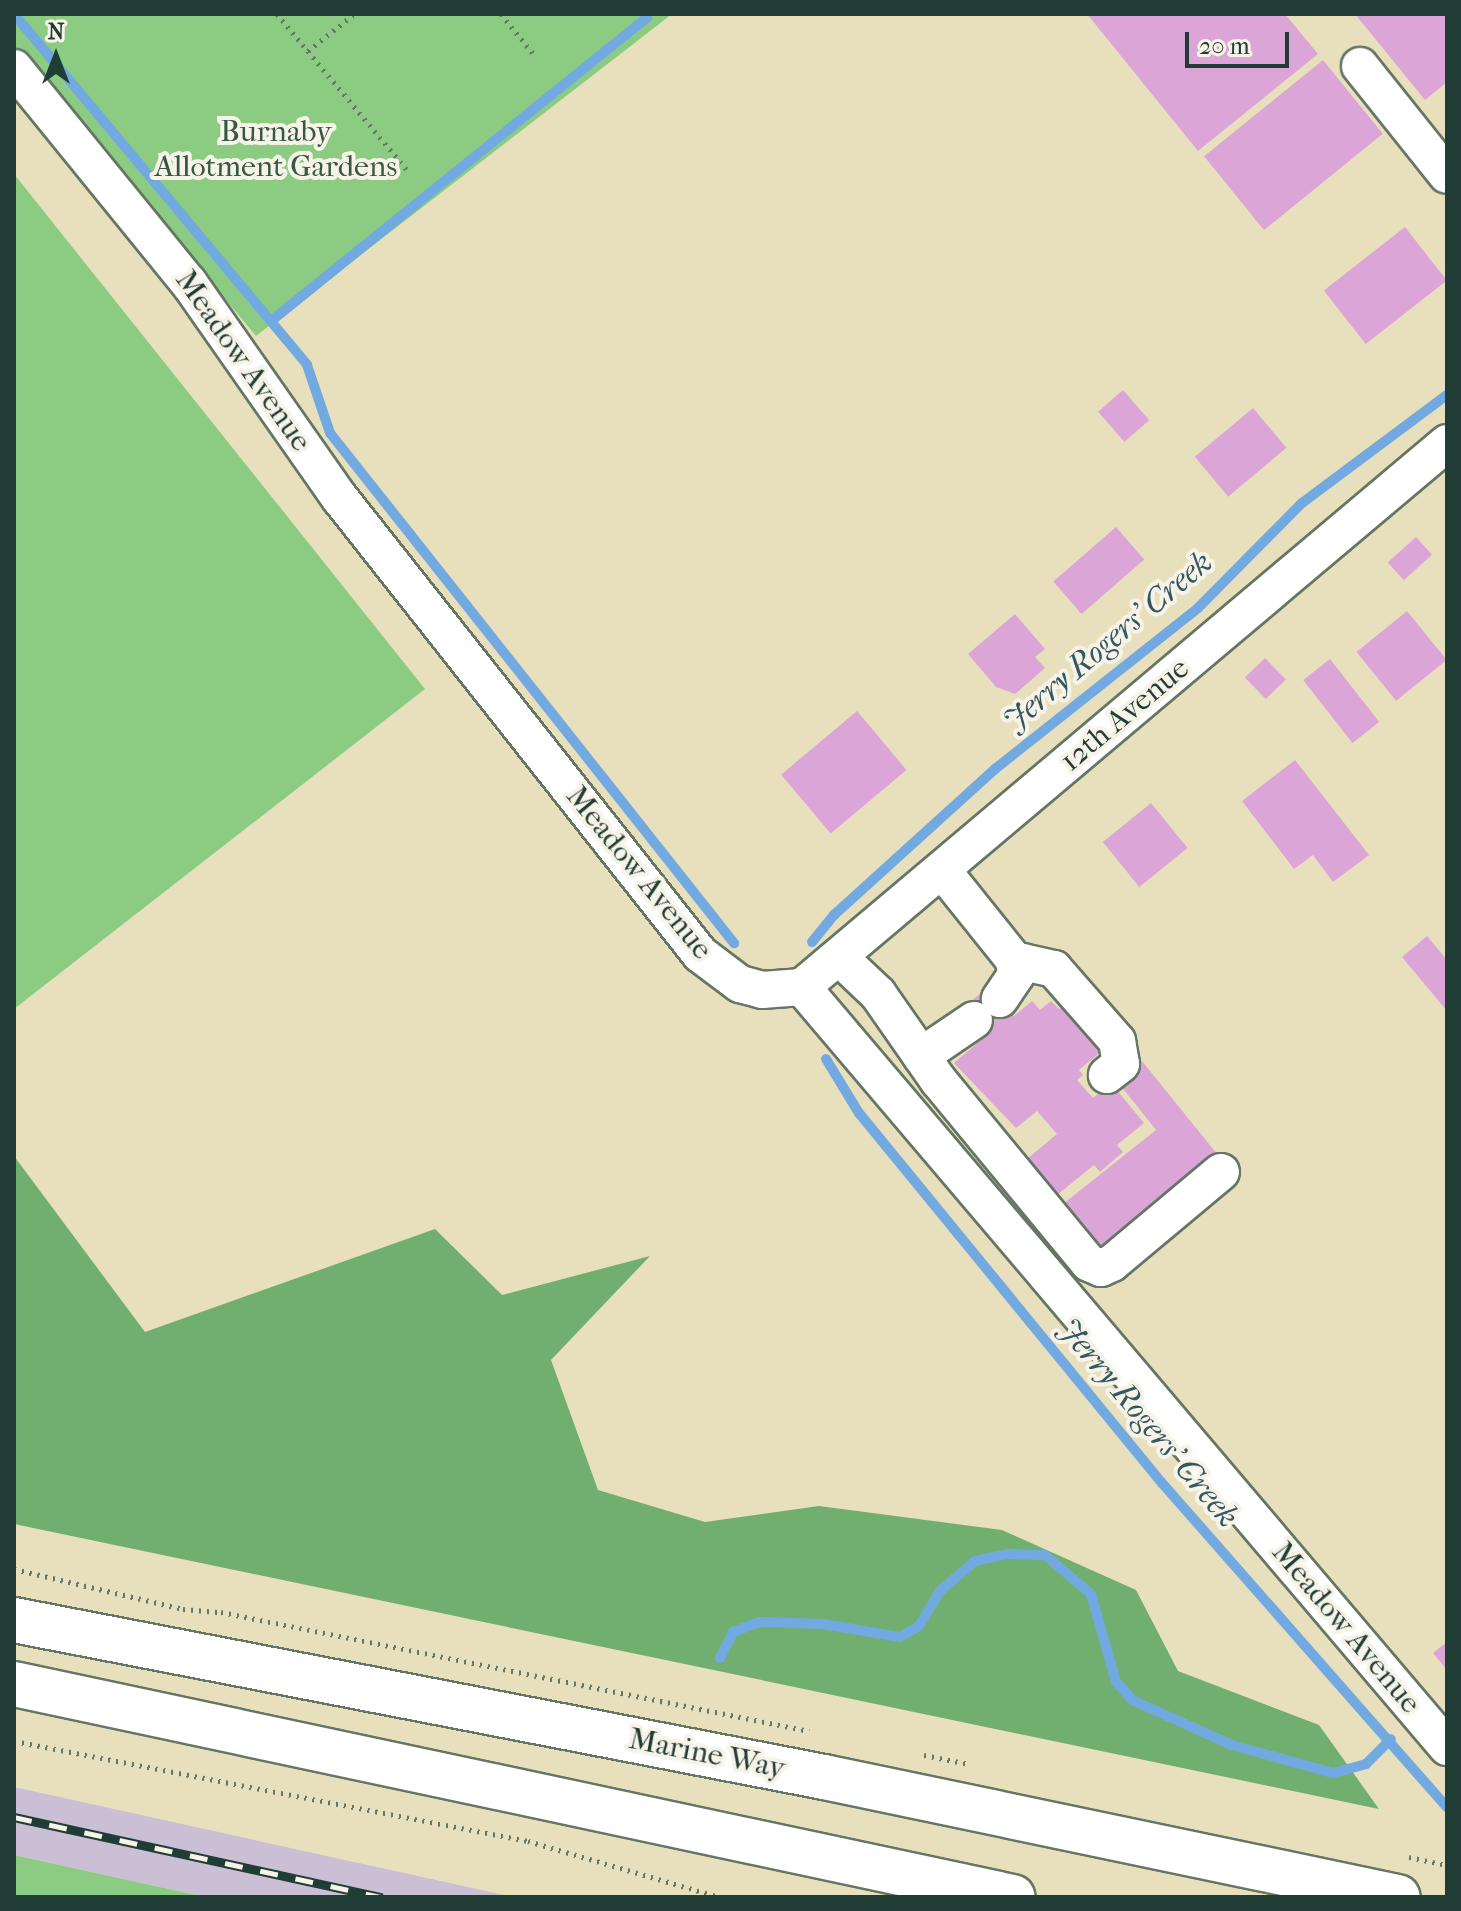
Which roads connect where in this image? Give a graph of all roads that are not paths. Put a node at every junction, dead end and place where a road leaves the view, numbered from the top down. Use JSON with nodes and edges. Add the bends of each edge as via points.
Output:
{"nodes":[{"id":1,"x":1360,"y":66,"type":"dead end"},
{"id":2,"x":14,"y":68,"type":"edge"},
{"id":3,"x":1447,"y":175,"type":"edge"},
{"id":4,"x":1447,"y":443,"type":"edge"},
{"id":5,"x":942,"y":870,"type":"junction"},
{"id":6,"x":839,"y":957,"type":"junction"},
{"id":7,"x":1014,"y":960,"type":"junction"},
{"id":8,"x":802,"y":987,"type":"junction"},
{"id":9,"x":921,"y":1056,"type":"junction"},
{"id":10,"x":1107,"y":1075,"type":"dead end"},
{"id":11,"x":1221,"y":1172,"type":"dead end"},
{"id":12,"x":14,"y":1620,"type":"edge"},
{"id":13,"x":14,"y":1684,"type":"edge"},
{"id":14,"x":1447,"y":1747,"type":"edge"},
{"id":15,"x":1013,"y":1897,"type":"edge"},
{"id":16,"x":1398,"y":1897,"type":"edge"}],
"edges":[{"from":1,"to":3,"type":"street"},
{"from":2,"to":8,"type":"street","name":"Meadow Avenue","via":[[189,283],[339,497],[700,954],[740,984],[762,990]]},
{"from":4,"to":5,"type":"street","name":"12th Avenue"},
{"from":5,"to":6,"type":"street","name":"12th Avenue"},
{"from":5,"to":7,"type":"street"},
{"from":6,"to":8,"type":"street","name":"12th Avenue"},
{"from":6,"to":9,"type":"street","via":[[878,994]]},
{"from":7,"to":9,"type":"street","via":[[1016,975],[987,1009]]},
{"from":7,"to":10,"type":"street","via":[[1054,969],[1117,1041],[1121,1064]]},
{"from":8,"to":14,"type":"street","name":"Meadow Avenue"},
{"from":9,"to":11,"type":"street","via":[[1089,1263],[1101,1268]]},
{"from":12,"to":16,"type":"main road","name":"Marine Way","via":[[764,1765]]},
{"from":13,"to":15,"type":"main road"}]}
